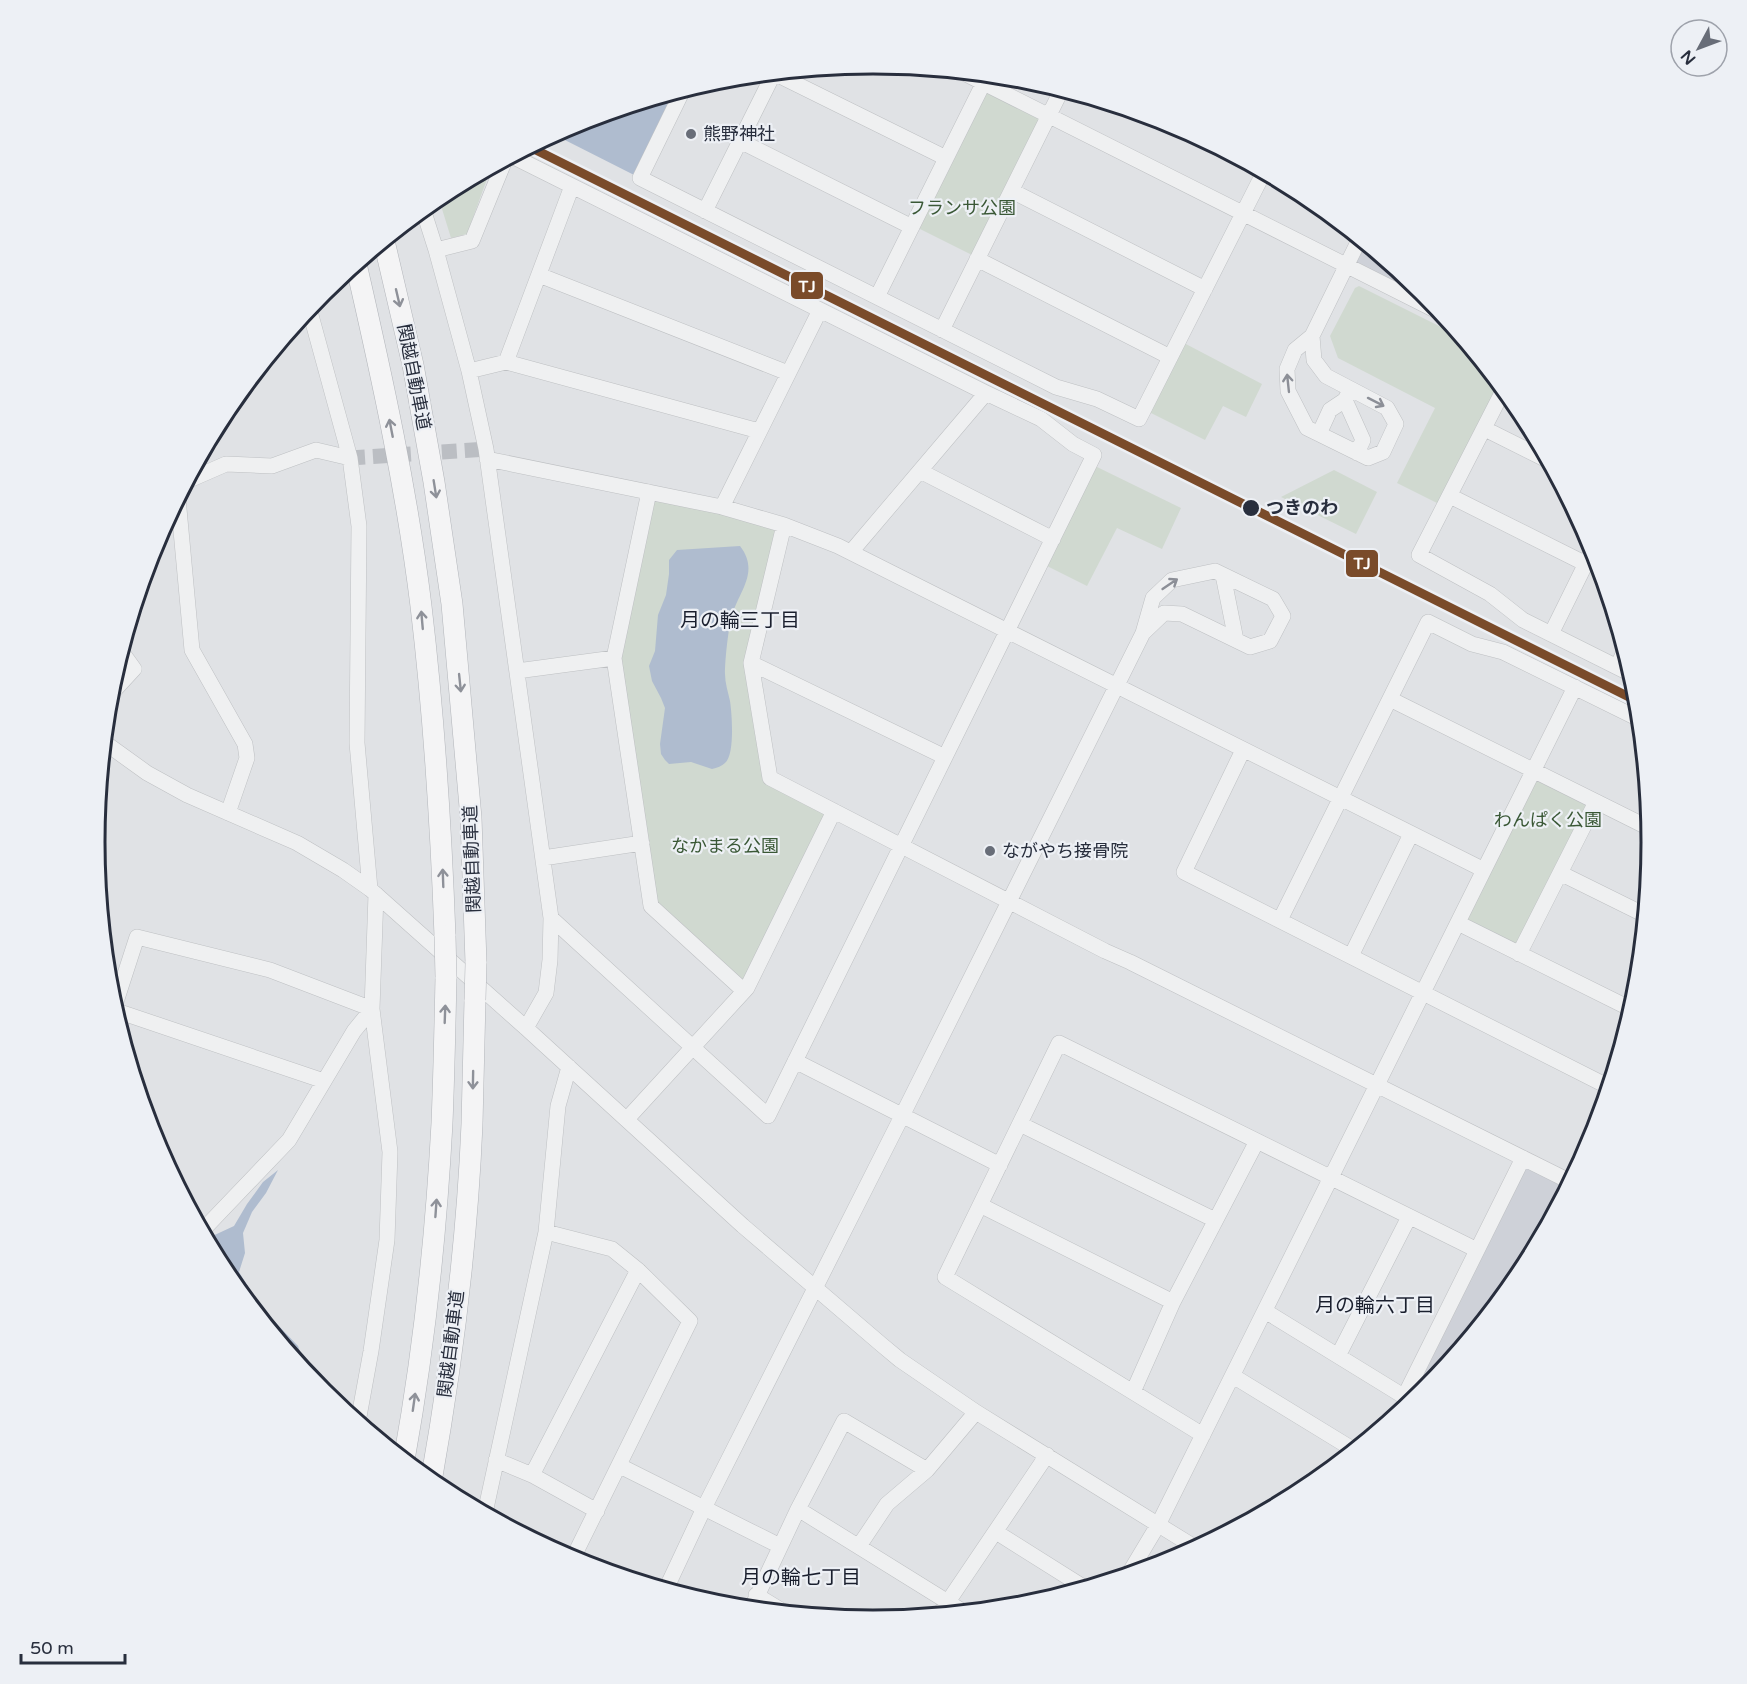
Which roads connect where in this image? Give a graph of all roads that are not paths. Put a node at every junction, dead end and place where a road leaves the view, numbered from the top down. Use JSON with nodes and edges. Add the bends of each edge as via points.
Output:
{"nodes":[{"id":1,"x":786,"y":79,"type":"edge"},
{"id":2,"x":770,"y":80,"type":"edge"},
{"id":3,"x":985,"y":82,"type":"edge"},
{"id":4,"x":993,"y":83,"type":"edge"},
{"id":5,"x":1058,"y":97,"type":"edge"},
{"id":6,"x":679,"y":99,"type":"edge"},
{"id":7,"x":1049,"y":115,"type":"junction"},
{"id":8,"x":740,"y":141,"type":"junction"},
{"id":9,"x":946,"y":158,"type":"junction"},
{"id":10,"x":520,"y":160,"type":"edge"},
{"id":11,"x":501,"y":170,"type":"edge"},
{"id":12,"x":1261,"y":178,"type":"edge"},
{"id":13,"x":572,"y":186,"type":"junction"},
{"id":14,"x":1012,"y":191,"type":"junction"},
{"id":15,"x":705,"y":211,"type":"junction"},
{"id":16,"x":1243,"y":213,"type":"junction"},
{"id":17,"x":426,"y":218,"type":"edge"},
{"id":18,"x":912,"y":227,"type":"junction"},
{"id":19,"x":1357,"y":245,"type":"edge"},
{"id":20,"x":386,"y":249,"type":"edge"},
{"id":21,"x":436,"y":250,"type":"junction"},
{"id":22,"x":977,"y":259,"type":"junction"},
{"id":23,"x":1347,"y":265,"type":"junction"},
{"id":24,"x":358,"y":273,"type":"edge"},
{"id":25,"x":539,"y":275,"type":"junction"},
{"id":26,"x":1205,"y":289,"type":"junction"},
{"id":27,"x":877,"y":297,"type":"junction"},
{"id":28,"x":1420,"y":302,"type":"edge"},
{"id":29,"x":820,"y":310,"type":"junction"},
{"id":30,"x":309,"y":321,"type":"edge"},
{"id":31,"x":942,"y":330,"type":"junction"},
{"id":32,"x":1312,"y":336,"type":"junction"},
{"id":33,"x":1170,"y":357,"type":"junction"},
{"id":34,"x":506,"y":362,"type":"junction"},
{"id":35,"x":469,"y":370,"type":"junction"},
{"id":36,"x":788,"y":373,"type":"junction"},
{"id":37,"x":986,"y":393,"type":"junction"},
{"id":38,"x":1347,"y":394,"type":"junction"},
{"id":39,"x":1500,"y":398,"type":"edge"},
{"id":40,"x":1485,"y":429,"type":"junction"},
{"id":41,"x":759,"y":431,"type":"junction"},
{"id":42,"x":1319,"y":434,"type":"junction"},
{"id":43,"x":1358,"y":453,"type":"junction"},
{"id":44,"x":1537,"y":455,"type":"edge"},
{"id":45,"x":350,"y":458,"type":"junction"},
{"id":46,"x":487,"y":459,"type":"junction"},
{"id":47,"x":920,"y":471,"type":"junction"},
{"id":48,"x":198,"y":476,"type":"edge"},
{"id":49,"x":649,"y":492,"type":"junction"},
{"id":50,"x":1450,"y":496,"type":"junction"},
{"id":51,"x":722,"y":507,"type":"junction"},
{"id":52,"x":179,"y":512,"type":"edge"},
{"id":53,"x":784,"y":525,"type":"junction"},
{"id":54,"x":1053,"y":539,"type":"junction"},
{"id":55,"x":851,"y":552,"type":"junction"},
{"id":56,"x":1588,"y":559,"type":"edge"},
{"id":57,"x":1586,"y":564,"type":"junction"},
{"id":58,"x":1223,"y":575,"type":"junction"},
{"id":59,"x":1008,"y":631,"type":"junction"},
{"id":60,"x":1143,"y":633,"type":"junction"},
{"id":61,"x":1551,"y":634,"type":"junction"},
{"id":62,"x":1236,"y":640,"type":"junction"},
{"id":63,"x":615,"y":658,"type":"junction"},
{"id":64,"x":127,"y":660,"type":"edge"},
{"id":65,"x":1620,"y":661,"type":"edge"},
{"id":66,"x":751,"y":663,"type":"junction"},
{"id":67,"x":1617,"y":667,"type":"junction"},
{"id":68,"x":1622,"y":669,"type":"edge"},
{"id":69,"x":517,"y":671,"type":"junction"},
{"id":70,"x":122,"y":682,"type":"edge"},
{"id":71,"x":1116,"y":686,"type":"junction"},
{"id":72,"x":1575,"y":687,"type":"junction"},
{"id":73,"x":1390,"y":699,"type":"junction"},
{"id":74,"x":1631,"y":715,"type":"edge"},
{"id":75,"x":111,"y":747,"type":"edge"},
{"id":76,"x":1243,"y":750,"type":"junction"},
{"id":77,"x":945,"y":758,"type":"junction"},
{"id":78,"x":1533,"y":771,"type":"junction"},
{"id":79,"x":1341,"y":799,"type":"junction"},
{"id":80,"x":1596,"y":802,"type":"junction"},
{"id":81,"x":834,"y":811,"type":"junction"},
{"id":82,"x":228,"y":813,"type":"junction"},
{"id":83,"x":1641,"y":825,"type":"edge"},
{"id":84,"x":1411,"y":834,"type":"junction"},
{"id":85,"x":642,"y":843,"type":"junction"},
{"id":86,"x":901,"y":846,"type":"junction"},
{"id":87,"x":543,"y":858,"type":"junction"},
{"id":88,"x":1484,"y":870,"type":"junction"},
{"id":89,"x":1560,"y":873,"type":"junction"},
{"id":90,"x":373,"y":891,"type":"junction"},
{"id":91,"x":1009,"y":902,"type":"junction"},
{"id":92,"x":1638,"y":912,"type":"edge"},
{"id":93,"x":551,"y":918,"type":"junction"},
{"id":94,"x":1281,"y":920,"type":"junction"},
{"id":95,"x":1458,"y":923,"type":"junction"},
{"id":96,"x":1519,"y":954,"type":"junction"},
{"id":97,"x":1352,"y":956,"type":"junction"},
{"id":98,"x":120,"y":991,"type":"edge"},
{"id":99,"x":744,"y":991,"type":"junction"},
{"id":100,"x":1423,"y":992,"type":"junction"},
{"id":101,"x":1624,"y":1006,"type":"edge"},
{"id":102,"x":372,"y":1010,"type":"junction"},
{"id":103,"x":125,"y":1013,"type":"edge"},
{"id":104,"x":526,"y":1028,"type":"junction"},
{"id":105,"x":692,"y":1047,"type":"junction"},
{"id":106,"x":795,"y":1061,"type":"junction"},
{"id":107,"x":569,"y":1067,"type":"junction"},
{"id":108,"x":324,"y":1081,"type":"junction"},
{"id":109,"x":1603,"y":1084,"type":"edge"},
{"id":110,"x":1377,"y":1085,"type":"junction"},
{"id":111,"x":902,"y":1116,"type":"junction"},
{"id":112,"x":627,"y":1119,"type":"junction"},
{"id":113,"x":1020,"y":1124,"type":"junction"},
{"id":114,"x":1257,"y":1141,"type":"junction"},
{"id":115,"x":1523,"y":1158,"type":"junction"},
{"id":116,"x":1000,"y":1165,"type":"junction"},
{"id":117,"x":1331,"y":1178,"type":"junction"},
{"id":118,"x":1564,"y":1179,"type":"edge"},
{"id":119,"x":980,"y":1205,"type":"junction"},
{"id":120,"x":1409,"y":1217,"type":"junction"},
{"id":121,"x":1215,"y":1220,"type":"junction"},
{"id":122,"x":208,"y":1225,"type":"edge"},
{"id":123,"x":546,"y":1232,"type":"junction"},
{"id":124,"x":1477,"y":1250,"type":"junction"},
{"id":125,"x":638,"y":1270,"type":"junction"},
{"id":126,"x":814,"y":1288,"type":"junction"},
{"id":127,"x":1173,"y":1302,"type":"junction"},
{"id":128,"x":1265,"y":1311,"type":"junction"},
{"id":129,"x":1338,"y":1356,"type":"junction"},
{"id":130,"x":1233,"y":1376,"type":"junction"},
{"id":131,"x":1415,"y":1387,"type":"edge"},
{"id":132,"x":1133,"y":1392,"type":"junction"},
{"id":133,"x":1404,"y":1397,"type":"edge"},
{"id":134,"x":976,"y":1412,"type":"junction"},
{"id":135,"x":360,"y":1413,"type":"edge"},
{"id":136,"x":1203,"y":1435,"type":"junction"},
{"id":137,"x":1348,"y":1446,"type":"edge"},
{"id":138,"x":405,"y":1451,"type":"edge"},
{"id":139,"x":1047,"y":1455,"type":"junction"},
{"id":140,"x":496,"y":1460,"type":"junction"},
{"id":141,"x":620,"y":1466,"type":"junction"},
{"id":142,"x":927,"y":1470,"type":"junction"},
{"id":143,"x":433,"y":1471,"type":"edge"},
{"id":144,"x":532,"y":1476,"type":"junction"},
{"id":145,"x":486,"y":1506,"type":"edge"},
{"id":146,"x":704,"y":1508,"type":"junction"},
{"id":147,"x":798,"y":1509,"type":"junction"},
{"id":148,"x":597,"y":1511,"type":"junction"},
{"id":149,"x":1158,"y":1525,"type":"junction"},
{"id":150,"x":996,"y":1532,"type":"junction"},
{"id":151,"x":1188,"y":1543,"type":"edge"},
{"id":152,"x":780,"y":1546,"type":"junction"},
{"id":153,"x":859,"y":1546,"type":"junction"},
{"id":154,"x":577,"y":1551,"type":"edge"},
{"id":155,"x":1134,"y":1565,"type":"edge"},
{"id":156,"x":669,"y":1582,"type":"edge"},
{"id":157,"x":1077,"y":1583,"type":"edge"},
{"id":158,"x":754,"y":1601,"type":"edge"},
{"id":159,"x":942,"y":1607,"type":"edge"},
{"id":160,"x":944,"y":1607,"type":"edge"}],
"edges":[{"from":1,"to":9,"type":"street"},
{"from":2,"to":8,"type":"street"},
{"from":3,"to":9,"type":"street"},
{"from":4,"to":7,"type":"street"},
{"from":5,"to":7,"type":"street"},
{"from":6,"to":15,"type":"street","via":[[640,178]]},
{"from":7,"to":14,"type":"street"},
{"from":7,"to":16,"type":"street"},
{"from":8,"to":15,"type":"street"},
{"from":8,"to":18,"type":"street"},
{"from":9,"to":18,"type":"street"},
{"from":10,"to":13,"type":"street"},
{"from":11,"to":21,"type":"street","via":[[472,241]]},
{"from":12,"to":16,"type":"street"},
{"from":13,"to":25,"type":"street"},
{"from":13,"to":29,"type":"street"},
{"from":14,"to":22,"type":"street"},
{"from":14,"to":26,"type":"street"},
{"from":15,"to":27,"type":"street"},
{"from":16,"to":23,"type":"street"},
{"from":16,"to":26,"type":"street"},
{"from":17,"to":21,"type":"street"},
{"from":18,"to":27,"type":"street"},
{"from":19,"to":23,"type":"street"},
{"from":20,"to":143,"type":"highway","name":"関越自動車道","one_way":true,"bridge":true,"via":[[413,365],[434,482],[452,604],[471,818],[476,963],[471,1125],[453,1338]]},
{"from":21,"to":35,"type":"street"},
{"from":22,"to":31,"type":"street"},
{"from":22,"to":33,"type":"street"},
{"from":23,"to":28,"type":"street"},
{"from":23,"to":32,"type":"street"},
{"from":138,"to":24,"type":"highway","name":"関越自動車道","one_way":true,"bridge":true,"via":[[434,1231],[442,1124],[445,936],[440,822],[421,606],[403,488]]},
{"from":25,"to":34,"type":"street"},
{"from":25,"to":36,"type":"street"},
{"from":26,"to":33,"type":"street"},
{"from":27,"to":31,"type":"street"},
{"from":29,"to":36,"type":"street"},
{"from":29,"to":37,"type":"street"},
{"from":30,"to":45,"type":"street"},
{"from":31,"to":33,"type":"street","via":[[1056,387],[1097,399],[1139,419]]},
{"from":32,"to":38,"type":"street","via":[[1314,360]]},
{"from":42,"to":32,"type":"street","one_way":true,"via":[[1308,428],[1288,391],[1287,369],[1295,350]]},
{"from":34,"to":35,"type":"street"},
{"from":34,"to":41,"type":"street"},
{"from":35,"to":46,"type":"street"},
{"from":36,"to":41,"type":"street"},
{"from":37,"to":47,"type":"street"},
{"from":37,"to":54,"type":"street","via":[[1041,419],[1094,455]]},
{"from":38,"to":42,"type":"street","via":[[1330,410]]},
{"from":38,"to":43,"type":"street","via":[[1363,440]]},
{"from":38,"to":43,"type":"street","one_way":true,"via":[[1387,408],[1396,424],[1383,452],[1368,458]]},
{"from":39,"to":40,"type":"street"},
{"from":40,"to":44,"type":"street"},
{"from":40,"to":50,"type":"street"},
{"from":41,"to":51,"type":"street"},
{"from":42,"to":43,"type":"street"},
{"from":45,"to":48,"type":"street","via":[[316,450],[272,466],[226,464]]},
{"from":45,"to":90,"type":"street","via":[[359,526],[357,743]]},
{"from":46,"to":49,"type":"street"},
{"from":46,"to":69,"type":"street"},
{"from":47,"to":54,"type":"street"},
{"from":47,"to":55,"type":"street"},
{"from":49,"to":51,"type":"street"},
{"from":49,"to":63,"type":"street"},
{"from":50,"to":57,"type":"street"},
{"from":50,"to":61,"type":"street","via":[[1419,555]]},
{"from":51,"to":53,"type":"street"},
{"from":52,"to":82,"type":"street","via":[[192,650],[245,744],[247,758]]},
{"from":53,"to":55,"type":"street"},
{"from":53,"to":66,"type":"street"},
{"from":54,"to":59,"type":"street"},
{"from":55,"to":59,"type":"street"},
{"from":56,"to":57,"type":"street"},
{"from":57,"to":61,"type":"street"},
{"from":60,"to":58,"type":"street","one_way":true,"via":[[1153,598],[1172,580],[1215,571]]},
{"from":58,"to":62,"type":"street"},
{"from":58,"to":62,"type":"street","via":[[1274,599],[1282,616],[1270,641],[1250,648]]},
{"from":59,"to":71,"type":"street"},
{"from":59,"to":77,"type":"street"},
{"from":60,"to":62,"type":"street","via":[[1164,613],[1182,614]]},
{"from":60,"to":71,"type":"street"},
{"from":61,"to":67,"type":"street"},
{"from":63,"to":69,"type":"street"},
{"from":63,"to":85,"type":"street"},
{"from":64,"to":70,"type":"street","via":[[134,669]]},
{"from":65,"to":67,"type":"street"},
{"from":66,"to":77,"type":"street"},
{"from":66,"to":81,"type":"street","via":[[770,778]]},
{"from":67,"to":68,"type":"street"},
{"from":69,"to":87,"type":"street"},
{"from":71,"to":76,"type":"street"},
{"from":71,"to":91,"type":"street"},
{"from":72,"to":73,"type":"street","via":[[1428,622]]},
{"from":72,"to":74,"type":"street"},
{"from":72,"to":78,"type":"street"},
{"from":73,"to":78,"type":"street"},
{"from":73,"to":79,"type":"street"},
{"from":75,"to":82,"type":"street","via":[[147,772]]},
{"from":76,"to":79,"type":"street"},
{"from":76,"to":94,"type":"street","via":[[1184,872]]},
{"from":77,"to":86,"type":"street"},
{"from":78,"to":80,"type":"street"},
{"from":78,"to":88,"type":"street"},
{"from":79,"to":84,"type":"street"},
{"from":79,"to":94,"type":"street"},
{"from":80,"to":83,"type":"street"},
{"from":80,"to":89,"type":"street"},
{"from":81,"to":86,"type":"street"},
{"from":81,"to":99,"type":"street"},
{"from":82,"to":90,"type":"street","via":[[297,843]]},
{"from":84,"to":88,"type":"street"},
{"from":84,"to":97,"type":"street"},
{"from":85,"to":87,"type":"street"},
{"from":85,"to":99,"type":"street","via":[[651,906]]},
{"from":86,"to":91,"type":"street"},
{"from":86,"to":106,"type":"street"},
{"from":87,"to":93,"type":"street"},
{"from":88,"to":95,"type":"street"},
{"from":89,"to":92,"type":"street"},
{"from":89,"to":96,"type":"street"},
{"from":90,"to":102,"type":"street"},
{"from":90,"to":104,"type":"street"},
{"from":91,"to":110,"type":"street"},
{"from":91,"to":111,"type":"street"},
{"from":93,"to":104,"type":"street","via":[[546,993]]},
{"from":93,"to":105,"type":"street"},
{"from":94,"to":97,"type":"street"},
{"from":95,"to":96,"type":"street"},
{"from":95,"to":100,"type":"street"},
{"from":96,"to":101,"type":"street"},
{"from":97,"to":100,"type":"street"},
{"from":98,"to":102,"type":"street","via":[[137,936],[270,970]]},
{"from":99,"to":105,"type":"street"},
{"from":100,"to":109,"type":"street"},
{"from":100,"to":110,"type":"street"},
{"from":102,"to":108,"type":"street","via":[[354,1031]]},
{"from":102,"to":135,"type":"street","via":[[390,1152],[387,1240]]},
{"from":103,"to":108,"type":"street"},
{"from":104,"to":107,"type":"street"},
{"from":105,"to":106,"type":"street","via":[[768,1116]]},
{"from":105,"to":112,"type":"street"},
{"from":106,"to":111,"type":"street"},
{"from":107,"to":112,"type":"street"},
{"from":107,"to":123,"type":"street","via":[[558,1106]]},
{"from":108,"to":122,"type":"street","via":[[289,1140]]},
{"from":110,"to":115,"type":"street"},
{"from":110,"to":117,"type":"street"},
{"from":111,"to":116,"type":"street"},
{"from":111,"to":126,"type":"street"},
{"from":112,"to":126,"type":"street"},
{"from":113,"to":114,"type":"street","via":[[1059,1043]]},
{"from":113,"to":116,"type":"street"},
{"from":113,"to":121,"type":"street"},
{"from":114,"to":117,"type":"street"},
{"from":114,"to":121,"type":"street"},
{"from":115,"to":118,"type":"street"},
{"from":115,"to":124,"type":"street"},
{"from":116,"to":119,"type":"street"},
{"from":117,"to":120,"type":"street"},
{"from":117,"to":128,"type":"street"},
{"from":119,"to":127,"type":"street"},
{"from":119,"to":132,"type":"street","via":[[945,1277]]},
{"from":120,"to":124,"type":"street"},
{"from":120,"to":129,"type":"street"},
{"from":121,"to":127,"type":"street"},
{"from":123,"to":125,"type":"street","via":[[612,1249]]},
{"from":123,"to":140,"type":"street"},
{"from":124,"to":131,"type":"street"},
{"from":125,"to":141,"type":"street","via":[[690,1321]]},
{"from":125,"to":144,"type":"street"},
{"from":126,"to":134,"type":"street","via":[[900,1360]]},
{"from":126,"to":146,"type":"street"},
{"from":127,"to":132,"type":"street"},
{"from":128,"to":129,"type":"street"},
{"from":128,"to":130,"type":"street"},
{"from":129,"to":133,"type":"street"},
{"from":130,"to":136,"type":"street"},
{"from":130,"to":137,"type":"street"},
{"from":132,"to":136,"type":"street"},
{"from":134,"to":139,"type":"street"},
{"from":134,"to":142,"type":"street"},
{"from":136,"to":149,"type":"street"},
{"from":139,"to":149,"type":"street"},
{"from":139,"to":150,"type":"street"},
{"from":140,"to":144,"type":"street"},
{"from":140,"to":145,"type":"street"},
{"from":141,"to":146,"type":"street"},
{"from":141,"to":148,"type":"street"},
{"from":142,"to":147,"type":"street","via":[[844,1421]]},
{"from":142,"to":153,"type":"street","via":[[887,1504]]},
{"from":144,"to":148,"type":"street"},
{"from":146,"to":152,"type":"street"},
{"from":146,"to":156,"type":"street"},
{"from":147,"to":152,"type":"street"},
{"from":147,"to":153,"type":"street"},
{"from":148,"to":154,"type":"street"},
{"from":149,"to":151,"type":"street"},
{"from":149,"to":155,"type":"street"},
{"from":150,"to":157,"type":"street"},
{"from":150,"to":160,"type":"street"},
{"from":152,"to":158,"type":"street"},
{"from":153,"to":159,"type":"street"}]}
